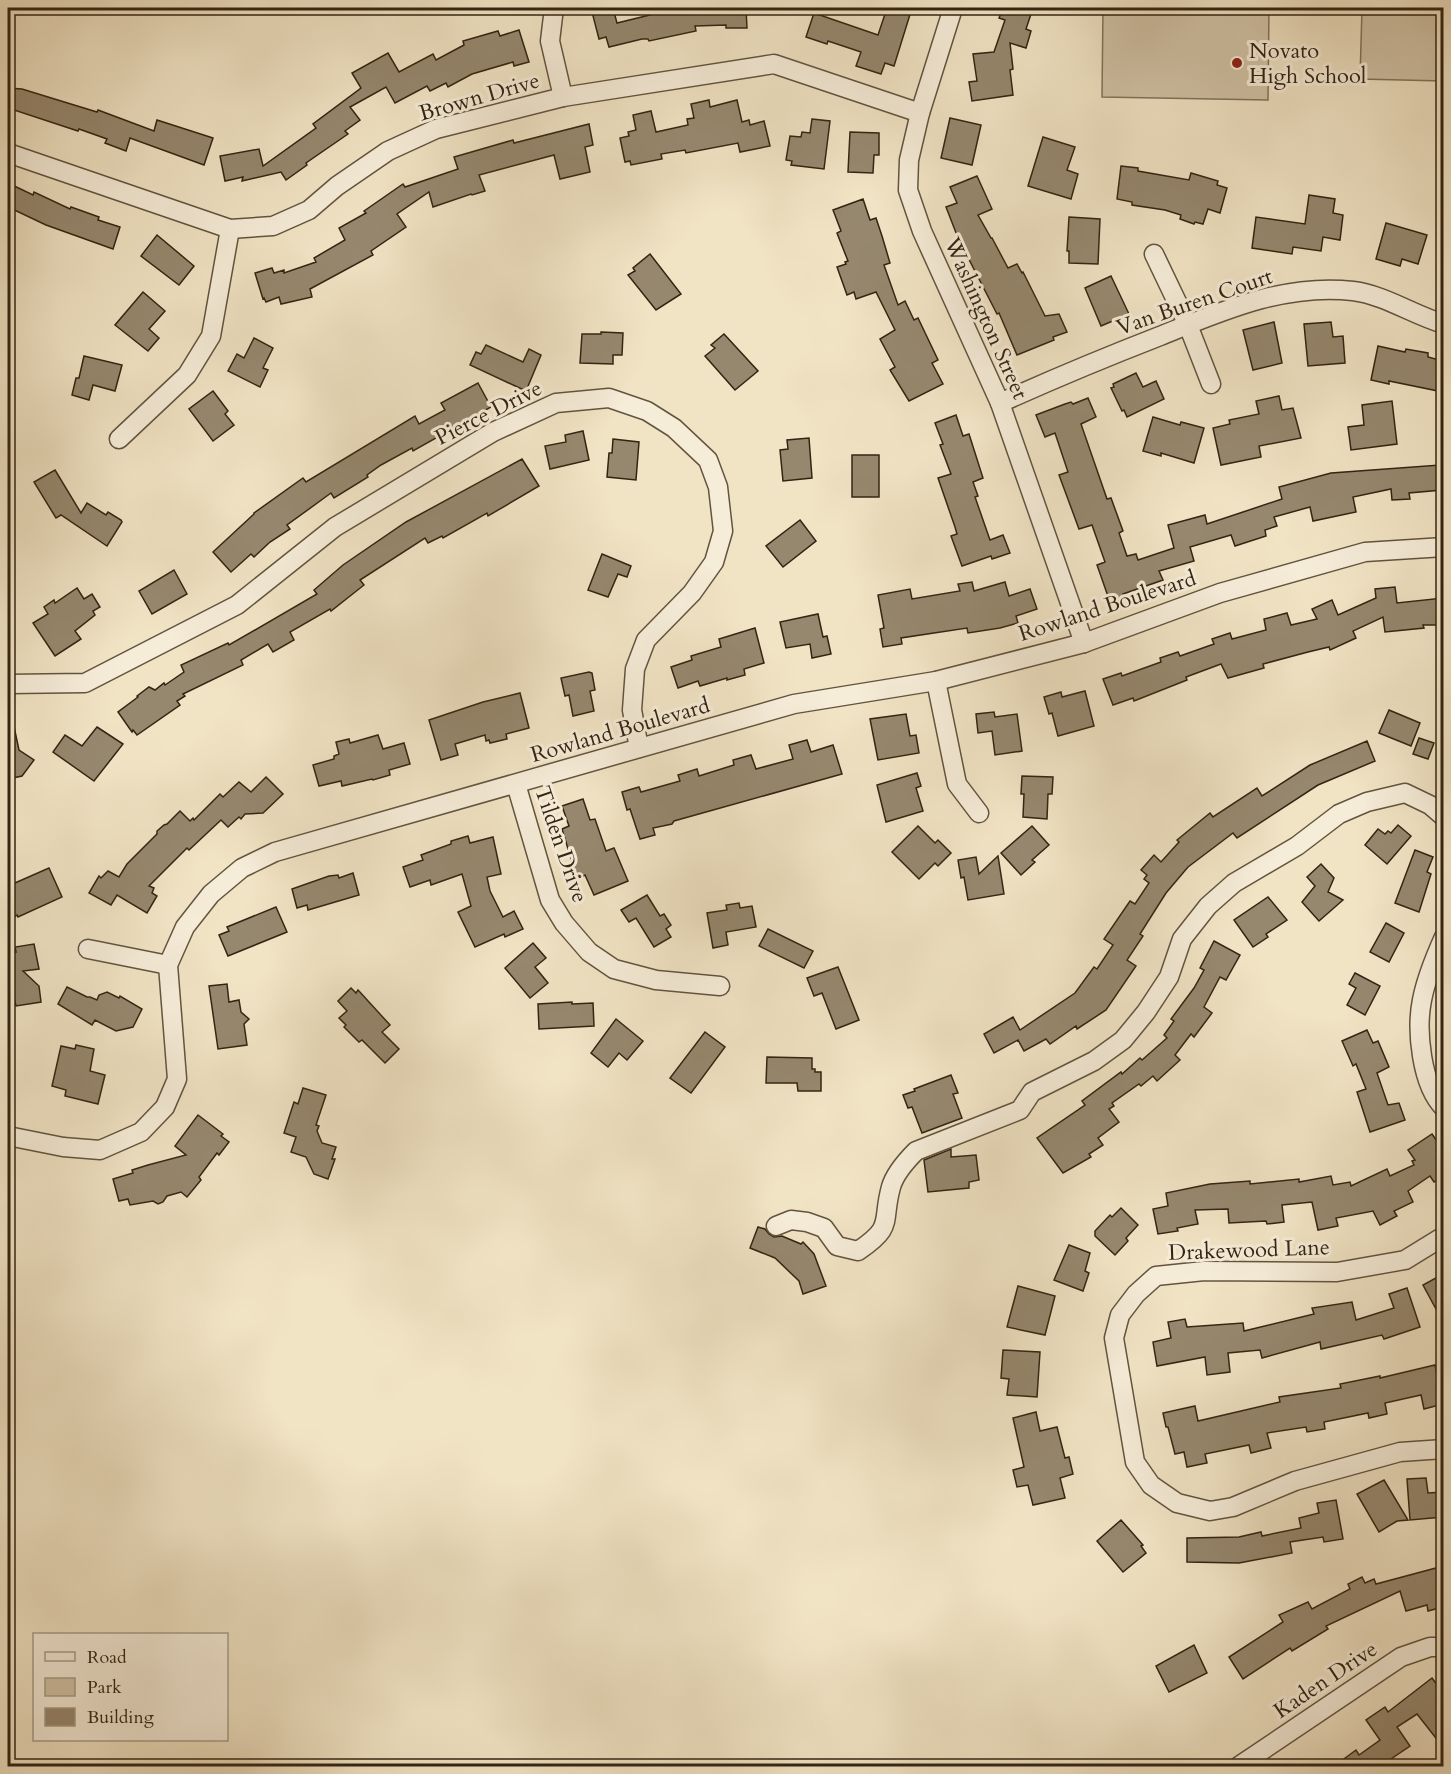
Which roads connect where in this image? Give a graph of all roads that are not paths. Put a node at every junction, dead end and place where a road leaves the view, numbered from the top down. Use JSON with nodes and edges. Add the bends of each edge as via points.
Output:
{"nodes":[{"id":1,"x":554,"y":8,"type":"edge"},
{"id":2,"x":953,"y":8,"type":"edge"},
{"id":3,"x":563,"y":98,"type":"junction"},
{"id":4,"x":920,"y":113,"type":"junction"},
{"id":5,"x":8,"y":153,"type":"edge"},
{"id":6,"x":230,"y":229,"type":"junction"},
{"id":7,"x":1154,"y":254,"type":"dead end"},
{"id":8,"x":1443,"y":324,"type":"edge"},
{"id":9,"x":1188,"y":325,"type":"junction"},
{"id":10,"x":1211,"y":384,"type":"dead end"},
{"id":11,"x":1000,"y":403,"type":"junction"},
{"id":12,"x":119,"y":439,"type":"dead end"},
{"id":13,"x":1443,"y":547,"type":"edge"},
{"id":14,"x":1084,"y":643,"type":"junction"},
{"id":15,"x":936,"y":681,"type":"junction"},
{"id":16,"x":8,"y":684,"type":"edge"},
{"id":17,"x":639,"y":748,"type":"junction"},
{"id":18,"x":516,"y":784,"type":"junction"},
{"id":19,"x":980,"y":813,"type":"dead end"},
{"id":20,"x":1443,"y":817,"type":"edge"},
{"id":21,"x":1443,"y":938,"type":"edge"},
{"id":22,"x":88,"y":949,"type":"dead end"},
{"id":23,"x":168,"y":965,"type":"junction"},
{"id":24,"x":720,"y":986,"type":"dead end"},
{"id":25,"x":1443,"y":1108,"type":"edge"},
{"id":26,"x":8,"y":1136,"type":"edge"},
{"id":27,"x":776,"y":1226,"type":"dead end"},
{"id":28,"x":1443,"y":1236,"type":"edge"},
{"id":29,"x":1443,"y":1449,"type":"edge"},
{"id":30,"x":1443,"y":1647,"type":"edge"},
{"id":31,"x":1239,"y":1767,"type":"edge"}],
"edges":[{"from":1,"to":3,"type":"street","via":[[550,40]]},
{"from":2,"to":4,"type":"street","name":"Washington Street"},
{"from":3,"to":4,"type":"street","name":"Brown Drive","via":[[774,64]]},
{"from":3,"to":6,"type":"street","name":"Brown Drive","via":[[436,129],[388,151],[309,210],[273,226]]},
{"from":4,"to":11,"type":"street","name":"Washington Street","via":[[909,160],[908,190],[922,231]]},
{"from":5,"to":6,"type":"street","name":"Brown Drive"},
{"from":6,"to":12,"type":"street","via":[[212,336],[187,375]]},
{"from":7,"to":9,"type":"street"},
{"from":8,"to":9,"type":"street","name":"Van Buren Court","via":[[1356,292],[1317,290],[1246,303]]},
{"from":9,"to":10,"type":"street"},
{"from":9,"to":11,"type":"street","name":"Van Buren Court"},
{"from":11,"to":14,"type":"street","name":"Washington Street"},
{"from":13,"to":14,"type":"street","name":"Rowland Boulevard","via":[[1365,552],[1220,593]]},
{"from":14,"to":15,"type":"street","name":"Rowland Boulevard"},
{"from":15,"to":17,"type":"street","name":"Rowland Boulevard","via":[[794,704]]},
{"from":15,"to":19,"type":"street","via":[[957,784]]},
{"from":16,"to":17,"type":"street","name":"Pierce Drive","via":[[85,683],[237,605],[335,527],[493,432],[556,403],[609,398],[647,411],[674,428],[708,460],[717,487],[723,531],[714,562],[692,593],[646,640],[635,669],[632,710]]},
{"from":17,"to":18,"type":"street","name":"Rowland Boulevard"},
{"from":18,"to":23,"type":"street","name":"Rowland Boulevard","via":[[275,852],[242,868],[211,894],[185,927]]},
{"from":18,"to":24,"type":"street","name":"Tilden Drive","via":[[550,900],[589,952],[614,969],[656,980]]},
{"from":20,"to":27,"type":"street","via":[[1430,805],[1405,793],[1367,802],[1338,814],[1297,846],[1234,883],[1208,906],[1182,939],[1169,977],[1123,1040],[1094,1061],[1032,1092],[1020,1110],[916,1151],[891,1185],[884,1228],[874,1241],[858,1251],[837,1246],[824,1228],[807,1222],[790,1220]]},
{"from":21,"to":25,"type":"street","via":[[1422,1000],[1419,1029],[1424,1070],[1436,1101]]},
{"from":22,"to":23,"type":"street"},
{"from":23,"to":26,"type":"street","name":"Rowland Boulevard","via":[[177,1079],[165,1107],[141,1132],[100,1150],[63,1148]]},
{"from":28,"to":29,"type":"street","name":"Drakewood Lane","via":[[1405,1260],[1337,1272],[1204,1271],[1156,1276],[1120,1315],[1114,1338],[1136,1462],[1151,1485],[1177,1503],[1210,1511],[1295,1481],[1400,1452]]},
{"from":30,"to":31,"type":"street","name":"Kaden Drive","via":[[1430,1647],[1401,1657]]}]}
